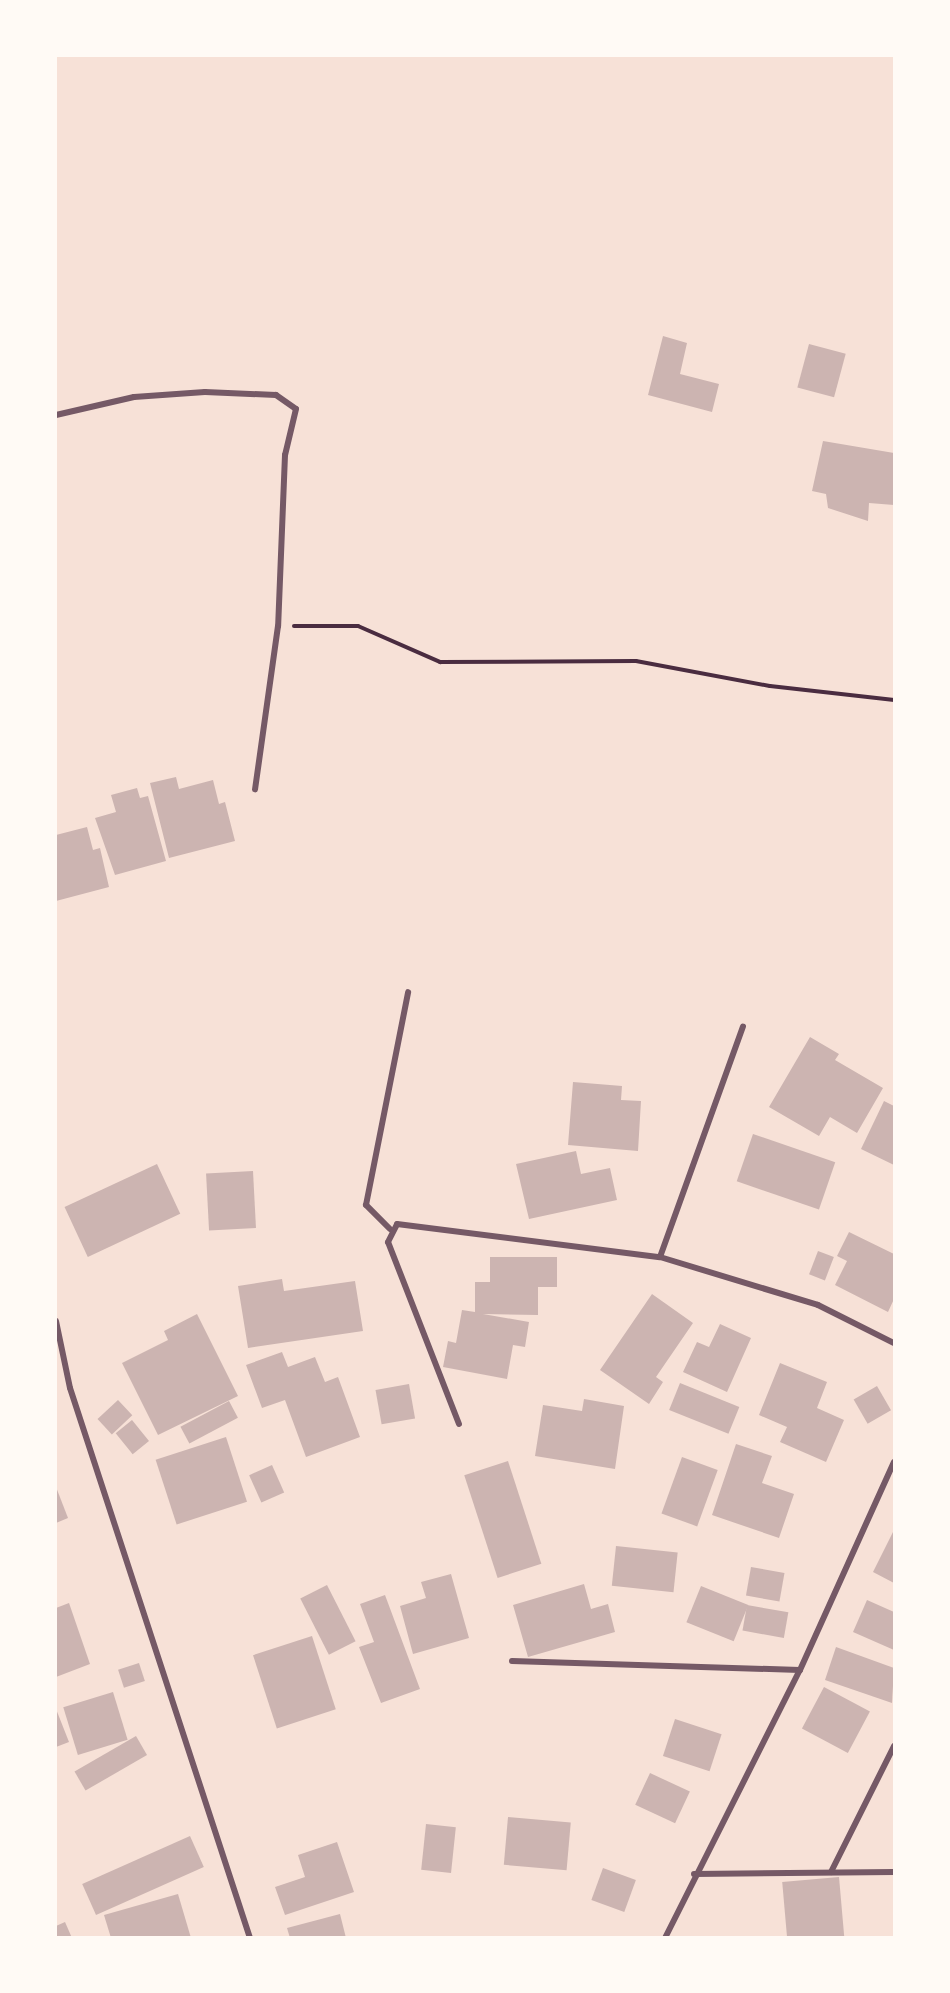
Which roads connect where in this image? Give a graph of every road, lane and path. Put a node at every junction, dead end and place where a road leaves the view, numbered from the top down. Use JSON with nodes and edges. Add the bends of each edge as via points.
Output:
{"nodes":[{"id":1,"x":56,"y":415,"type":"edge"},
{"id":2,"x":279,"y":626,"type":"junction"},
{"id":3,"x":894,"y":700,"type":"edge"},
{"id":4,"x":255,"y":789,"type":"dead end"},
{"id":5,"x":408,"y":992,"type":"dead end"},
{"id":6,"x":742,"y":1026,"type":"dead end"},
{"id":7,"x":390,"y":1229,"type":"junction"},
{"id":8,"x":660,"y":1257,"type":"junction"},
{"id":9,"x":56,"y":1321,"type":"edge"},
{"id":10,"x":894,"y":1343,"type":"edge"},
{"id":11,"x":459,"y":1424,"type":"dead end"},
{"id":12,"x":894,"y":1462,"type":"edge"},
{"id":13,"x":512,"y":1661,"type":"dead end"},
{"id":14,"x":800,"y":1670,"type":"junction"},
{"id":15,"x":894,"y":1746,"type":"edge"},
{"id":16,"x":831,"y":1872,"type":"junction"},
{"id":17,"x":894,"y":1872,"type":"edge"},
{"id":18,"x":694,"y":1874,"type":"junction"},
{"id":19,"x":250,"y":1938,"type":"edge"},
{"id":20,"x":665,"y":1938,"type":"edge"}],
"edges":[{"from":1,"to":2,"type":"street","via":[[135,398],[205,392],[276,395],[296,409],[285,455]]},
{"from":2,"to":3,"type":"path","via":[[358,626],[440,662],[636,661],[770,686]]},
{"from":2,"to":4,"type":"street"},
{"from":5,"to":7,"type":"street","via":[[366,1205]]},
{"from":6,"to":8,"type":"street"},
{"from":7,"to":8,"type":"street","via":[[406,1223]]},
{"from":7,"to":11,"type":"street","via":[[388,1242]]},
{"from":8,"to":10,"type":"street","via":[[818,1305]]},
{"from":9,"to":19,"type":"street","via":[[70,1388]]},
{"from":12,"to":14,"type":"street"},
{"from":13,"to":14,"type":"street"},
{"from":14,"to":18,"type":"street"},
{"from":15,"to":16,"type":"street"},
{"from":16,"to":17,"type":"street"},
{"from":16,"to":18,"type":"street"},
{"from":18,"to":20,"type":"street"}]}
